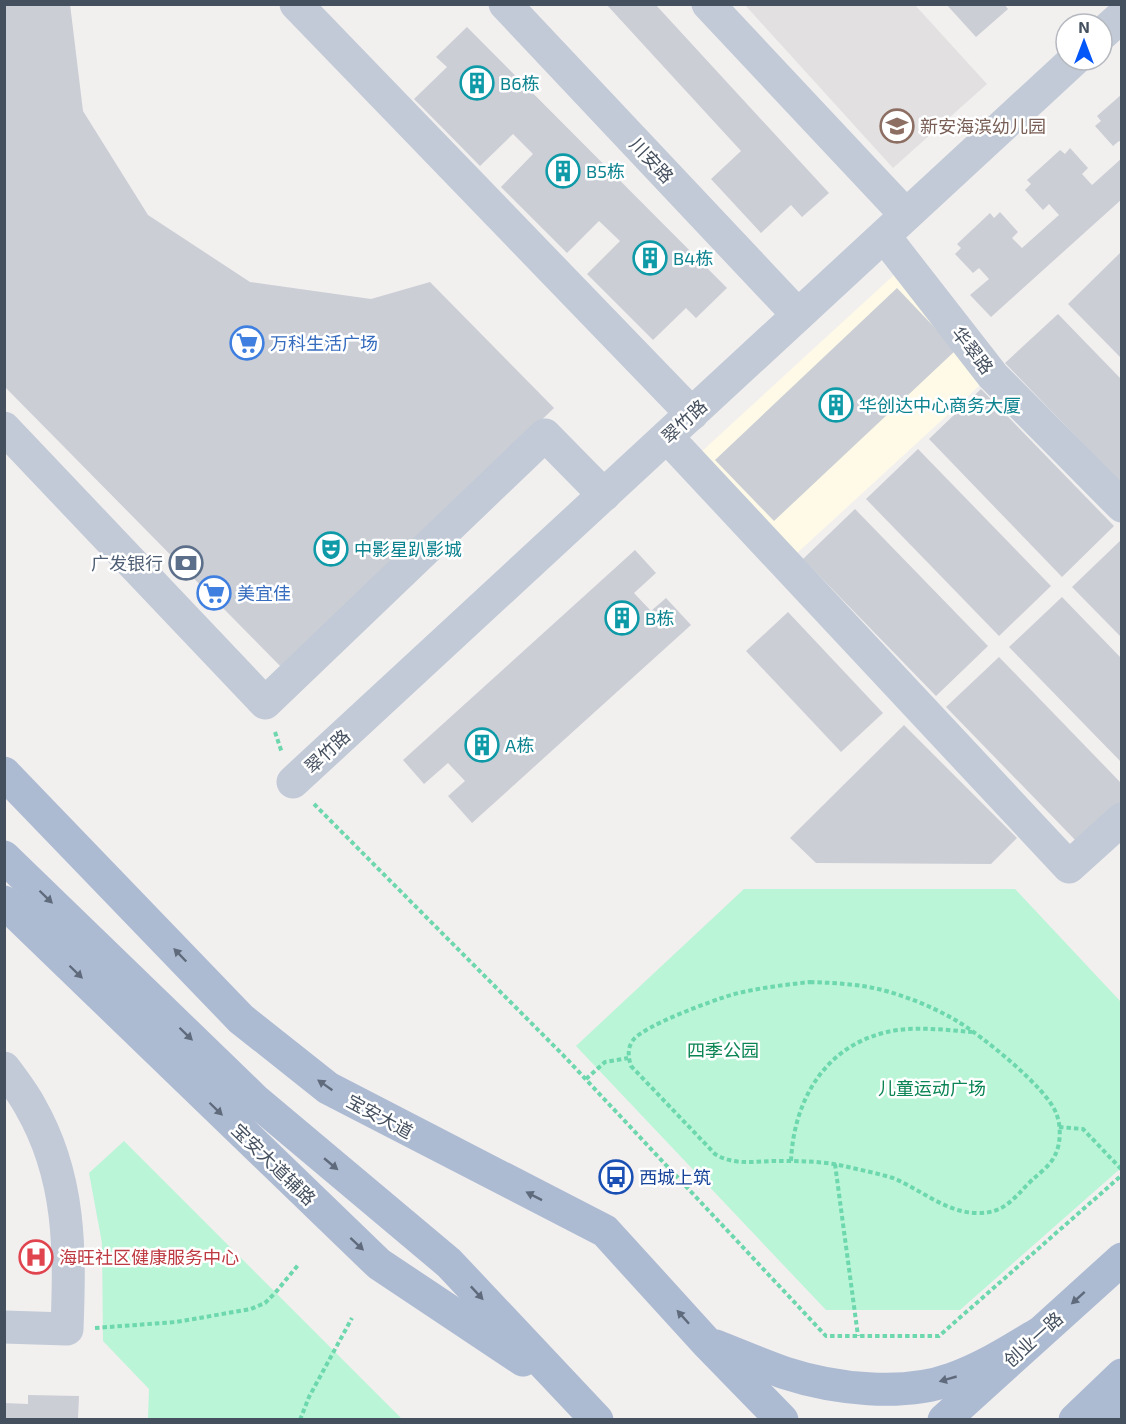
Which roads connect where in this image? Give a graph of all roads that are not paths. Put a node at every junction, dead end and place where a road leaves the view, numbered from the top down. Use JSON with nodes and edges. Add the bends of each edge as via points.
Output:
{"nodes":[{"id":1,"x":296,"y":4,"type":"edge"},
{"id":2,"x":505,"y":4,"type":"edge"},
{"id":3,"x":708,"y":4,"type":"edge"},
{"id":4,"x":1061,"y":72,"type":"edge"},
{"id":5,"x":895,"y":226,"type":"junction"},
{"id":6,"x":798,"y":315,"type":"junction"},
{"id":7,"x":692,"y":414,"type":"junction"},
{"id":8,"x":4,"y":428,"type":"edge"},
{"id":9,"x":667,"y":437,"type":"junction"},
{"id":10,"x":604,"y":495,"type":"junction"},
{"id":11,"x":1122,"y":506,"type":"edge"},
{"id":12,"x":4,"y":774,"type":"edge"},
{"id":13,"x":293,"y":782,"type":"road end"},
{"id":14,"x":1122,"y":819,"type":"edge"},
{"id":15,"x":4,"y":857,"type":"edge"},
{"id":16,"x":4,"y":902,"type":"edge"},
{"id":17,"x":4,"y":1068,"type":"edge"},
{"id":18,"x":1122,"y":1259,"type":"edge"},
{"id":19,"x":4,"y":1327,"type":"edge"},
{"id":20,"x":1038,"y":1334,"type":"junction"},
{"id":21,"x":706,"y":1342,"type":"junction"},
{"id":22,"x":1122,"y":1376,"type":"edge"},
{"id":23,"x":571,"y":1392,"type":"junction"},
{"id":24,"x":1122,"y":1398,"type":"edge"},
{"id":25,"x":595,"y":1418,"type":"edge"},
{"id":26,"x":782,"y":1419,"type":"edge"},
{"id":27,"x":944,"y":1419,"type":"edge"},
{"id":28,"x":1075,"y":1419,"type":"edge"},
{"id":29,"x":1112,"y":1419,"type":"edge"}],
"edges":[{"from":1,"to":7,"type":"street"},
{"from":2,"to":6,"type":"street","name":"川安路"},
{"from":3,"to":5,"type":"street","name":"华翠路"},
{"from":4,"to":5,"type":"street","name":"翠竹路"},
{"from":5,"to":6,"type":"street","name":"翠竹路"},
{"from":5,"to":11,"type":"street","name":"华翠路","via":[[993,376]]},
{"from":6,"to":7,"type":"street","name":"翠竹路"},
{"from":7,"to":9,"type":"street","name":"翠竹路"},
{"from":8,"to":10,"type":"street","via":[[264,703],[544,435]]},
{"from":9,"to":10,"type":"street","name":"翠竹路"},
{"from":9,"to":14,"type":"street","via":[[1069,867]]},
{"from":10,"to":13,"type":"street","name":"翠竹路"},
{"from":21,"to":12,"type":"main road","name":"宝安大道","one_way":true,"via":[[605,1231],[328,1088],[241,1019]]},
{"from":15,"to":23,"type":"main road","one_way":true,"via":[[256,1101],[449,1263]]},
{"from":16,"to":23,"type":"main road","name":"宝安大道辅路","one_way":true,"via":[[379,1264]]},
{"from":17,"to":19,"type":"street","via":[[30,1105],[46,1138],[67,1222],[70,1267],[67,1329]]},
{"from":18,"to":20,"type":"main road","name":"创业一路","one_way":true},
{"from":20,"to":21,"type":"main road","one_way":true,"via":[[950,1380],[873,1389],[786,1374]]},
{"from":20,"to":27,"type":"main road","name":"创业一路"},
{"from":21,"to":26,"type":"main road","name":"宝安大道"},
{"from":22,"to":28,"type":"main road"},
{"from":23,"to":25,"type":"main road"},
{"from":24,"to":29,"type":"main road"}]}
